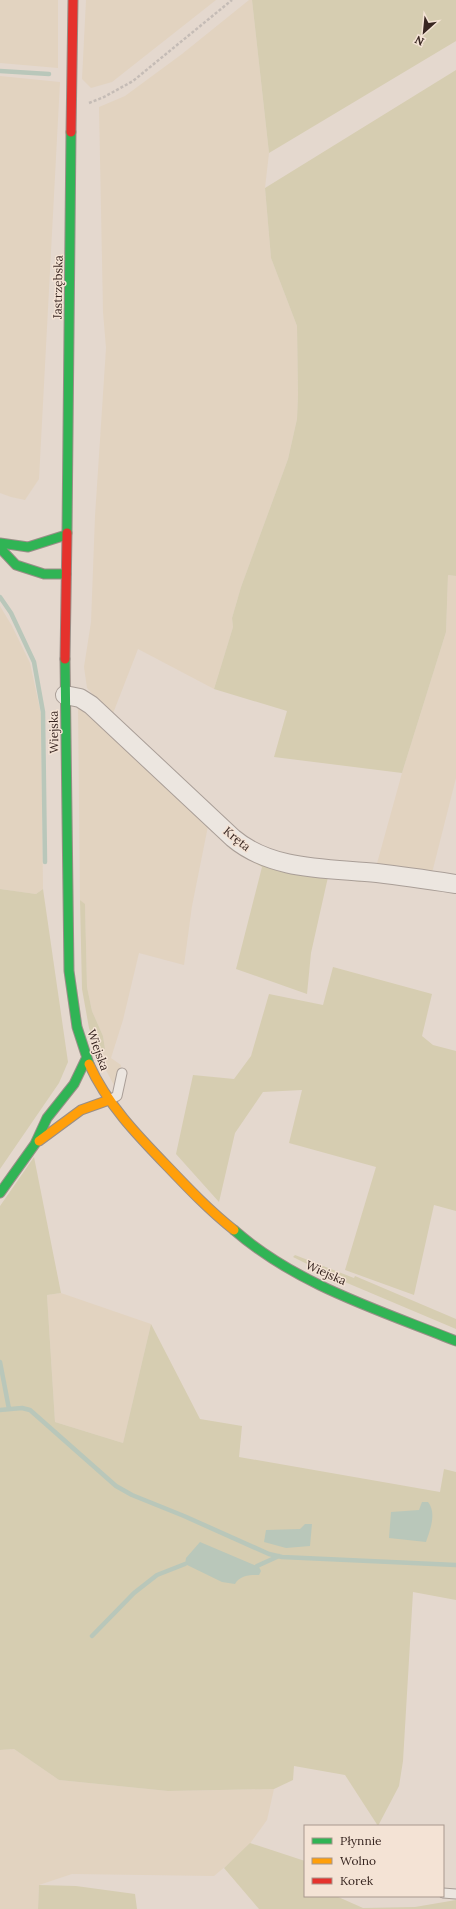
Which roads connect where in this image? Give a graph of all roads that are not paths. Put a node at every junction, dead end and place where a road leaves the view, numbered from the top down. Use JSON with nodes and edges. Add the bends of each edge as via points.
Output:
{"nodes":[{"id":1,"x":73,"y":0,"type":"edge"},
{"id":2,"x":66,"y":535,"type":"junction"},
{"id":3,"x":0,"y":543,"type":"edge"},
{"id":4,"x":0,"y":548,"type":"edge"},
{"id":5,"x":66,"y":574,"type":"junction"},
{"id":6,"x":65,"y":695,"type":"junction"},
{"id":7,"x":456,"y":884,"type":"edge"},
{"id":8,"x":86,"y":1059,"type":"junction"},
{"id":9,"x":122,"y":1073,"type":"dead end"},
{"id":10,"x":109,"y":1100,"type":"junction"},
{"id":11,"x":35,"y":1144,"type":"junction"},
{"id":12,"x":0,"y":1193,"type":"edge"},
{"id":13,"x":456,"y":1341,"type":"edge"},
{"id":14,"x":444,"y":1893,"type":"edge"},
{"id":15,"x":456,"y":1894,"type":"edge"}],
"edges":[{"from":1,"to":2,"type":"street","name":"Jastrzębska"},
{"from":2,"to":3,"type":"street","via":[[28,547]]},
{"from":2,"to":5,"type":"street","name":"Jastrzębska"},
{"from":4,"to":5,"type":"street","via":[[16,564],[44,574]]},
{"from":5,"to":6,"type":"street","name":"Wiejska"},
{"from":6,"to":7,"type":"street","name":"Kręta","via":[[80,698],[91,705],[233,838],[252,852],[269,859],[306,866]]},
{"from":6,"to":8,"type":"street","name":"Wiejska","via":[[69,971],[74,1012]]},
{"from":8,"to":10,"type":"street","name":"Wiejska"},
{"from":8,"to":11,"type":"street","via":[[74,1084],[47,1118]]},
{"from":9,"to":10,"type":"lane","via":[[117,1096]]},
{"from":10,"to":11,"type":"street","via":[[81,1110]]},
{"from":10,"to":13,"type":"street","name":"Wiejska","via":[[136,1134],[181,1181],[221,1220],[253,1246],[286,1268],[313,1281]]},
{"from":11,"to":12,"type":"street"},
{"from":14,"to":15,"type":"lane"}]}
